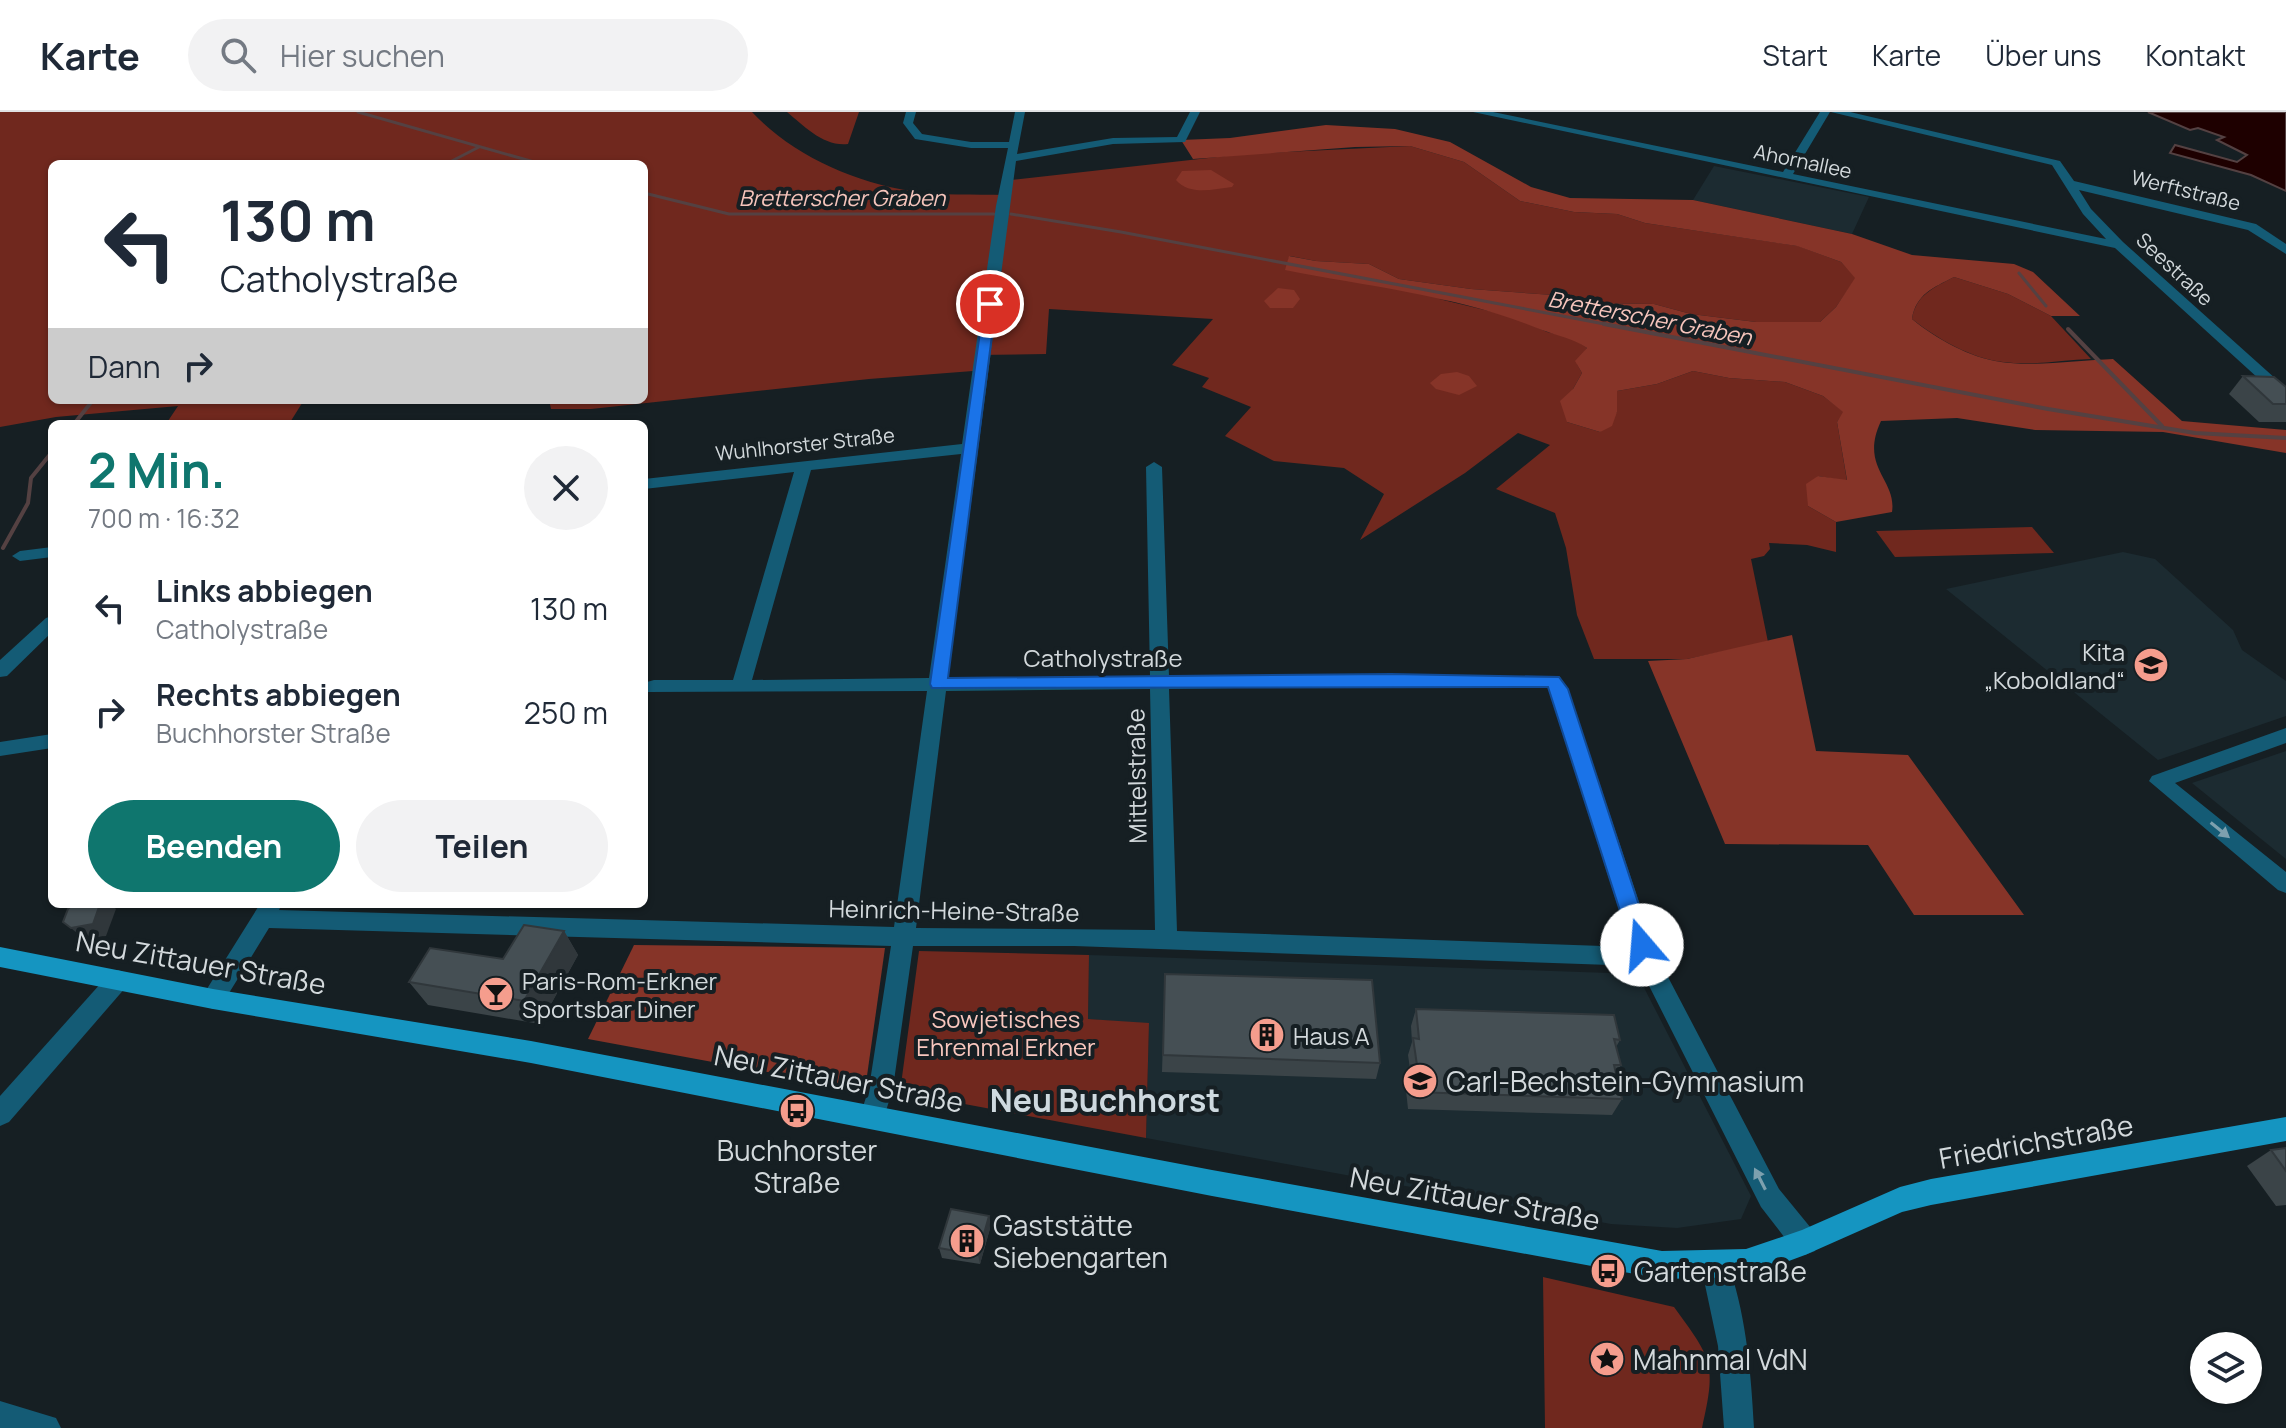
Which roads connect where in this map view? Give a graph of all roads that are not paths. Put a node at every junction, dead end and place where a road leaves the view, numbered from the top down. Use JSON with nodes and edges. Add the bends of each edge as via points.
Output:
{"nodes":[{"id":1,"x":911,"y":112,"type":"edge"},
{"id":2,"x":1020,"y":112,"type":"edge"},
{"id":3,"x":1195,"y":112,"type":"edge"},
{"id":4,"x":1478,"y":112,"type":"edge"},
{"id":5,"x":1825,"y":112,"type":"edge"},
{"id":6,"x":1836,"y":112,"type":"edge"},
{"id":7,"x":1013,"y":145,"type":"junction"},
{"id":8,"x":1010,"y":159,"type":"junction"},
{"id":9,"x":1786,"y":176,"type":"junction"},
{"id":10,"x":2070,"y":184,"type":"junction"},
{"id":11,"x":2119,"y":245,"type":"junction"},
{"id":12,"x":2286,"y":250,"type":"edge"},
{"id":13,"x":2283,"y":391,"type":"edge"},
{"id":14,"x":971,"y":448,"type":"junction"},
{"id":15,"x":804,"y":466,"type":"junction"},
{"id":16,"x":1154,"y":467,"type":"dead end"},
{"id":17,"x":648,"y":484,"type":"edge"},
{"id":18,"x":48,"y":552,"type":"edge"},
{"id":19,"x":20,"y":556,"type":"dead end"},
{"id":20,"x":48,"y":626,"type":"edge"},
{"id":21,"x":0,"y":671,"type":"edge"},
{"id":22,"x":1160,"y":682,"type":"junction"},
{"id":23,"x":938,"y":684,"type":"junction"},
{"id":24,"x":741,"y":686,"type":"junction"},
{"id":25,"x":654,"y":687,"type":"dead end"},
{"id":26,"x":2286,"y":735,"type":"edge"},
{"id":27,"x":48,"y":742,"type":"edge"},
{"id":28,"x":0,"y":749,"type":"edge"},
{"id":29,"x":2286,"y":884,"type":"edge"},
{"id":30,"x":266,"y":911,"type":"edge"},
{"id":31,"x":903,"y":937,"type":"junction"},
{"id":32,"x":1166,"y":941,"type":"junction"},
{"id":33,"x":0,"y":957,"type":"edge"},
{"id":34,"x":1646,"y":957,"type":"junction"},
{"id":35,"x":118,"y":980,"type":"junction"},
{"id":36,"x":213,"y":999,"type":"junction"},
{"id":37,"x":0,"y":1114,"type":"edge"},
{"id":38,"x":873,"y":1116,"type":"junction"},
{"id":39,"x":2286,"y":1129,"type":"edge"},
{"id":40,"x":1805,"y":1242,"type":"junction"},
{"id":41,"x":1715,"y":1266,"type":"junction"},
{"id":42,"x":0,"y":1416,"type":"edge"},
{"id":43,"x":46,"y":1428,"type":"edge"},
{"id":44,"x":1739,"y":1428,"type":"edge"}],
"edges":[{"from":1,"to":7,"type":"street","via":[[908,123],[919,137]]},
{"from":2,"to":7,"type":"street"},
{"from":3,"to":8,"type":"street","via":[[1181,140],[1113,141]]},
{"from":4,"to":9,"type":"street","name":"Ahornallee"},
{"from":5,"to":9,"type":"street"},
{"from":6,"to":10,"type":"street","name":"Seestraße","via":[[2050,160]]},
{"from":7,"to":8,"type":"street"},
{"from":8,"to":14,"type":"street"},
{"from":9,"to":11,"type":"street","name":"Ahornallee"},
{"from":10,"to":11,"type":"street","name":"Seestraße"},
{"from":10,"to":12,"type":"street","name":"Werftstraße","via":[[2252,227]]},
{"from":11,"to":13,"type":"street","name":"Seestraße"},
{"from":14,"to":15,"type":"street","name":"Wuhlhorster Straße"},
{"from":14,"to":23,"type":"street"},
{"from":15,"to":17,"type":"street","name":"Wuhlhorster Straße"},
{"from":15,"to":24,"type":"street"},
{"from":16,"to":22,"type":"street","name":"Mittelstraße"},
{"from":18,"to":19,"type":"street"},
{"from":20,"to":21,"type":"street"},
{"from":22,"to":23,"type":"street","name":"Catholystraße"},
{"from":22,"to":32,"type":"street","name":"Mittelstraße"},
{"from":22,"to":34,"type":"street","name":"Catholystraße","via":[[1553,682]]},
{"from":23,"to":24,"type":"street","name":"Catholystraße"},
{"from":23,"to":31,"type":"street"},
{"from":24,"to":25,"type":"street","name":"Catholystraße"},
{"from":26,"to":29,"type":"street","one_way":true,"via":[[2159,781]]},
{"from":27,"to":28,"type":"street"},
{"from":30,"to":31,"type":"street","name":"Heinrich-Heine-Straße"},
{"from":30,"to":36,"type":"street"},
{"from":31,"to":32,"type":"street","name":"Heinrich-Heine-Straße"},
{"from":31,"to":38,"type":"street"},
{"from":32,"to":34,"type":"street","name":"Heinrich-Heine-Straße"},
{"from":33,"to":35,"type":"main road","name":"Neu Zittauer Straße"},
{"from":40,"to":34,"type":"street","one_way":true,"via":[[1770,1198]]},
{"from":35,"to":36,"type":"main road","name":"Neu Zittauer Straße"},
{"from":35,"to":37,"type":"street"},
{"from":36,"to":38,"type":"main road","name":"Neu Zittauer Straße"},
{"from":38,"to":41,"type":"main road","name":"Neu Zittauer Straße","via":[[1642,1262]]},
{"from":39,"to":40,"type":"main road","name":"Friedrichstraße","via":[[1931,1192]]},
{"from":40,"to":41,"type":"main road","name":"Neu Zittauer Straße","via":[[1746,1263]]},
{"from":41,"to":44,"type":"street","via":[[1731,1339]]},
{"from":42,"to":43,"type":"street"}]}
